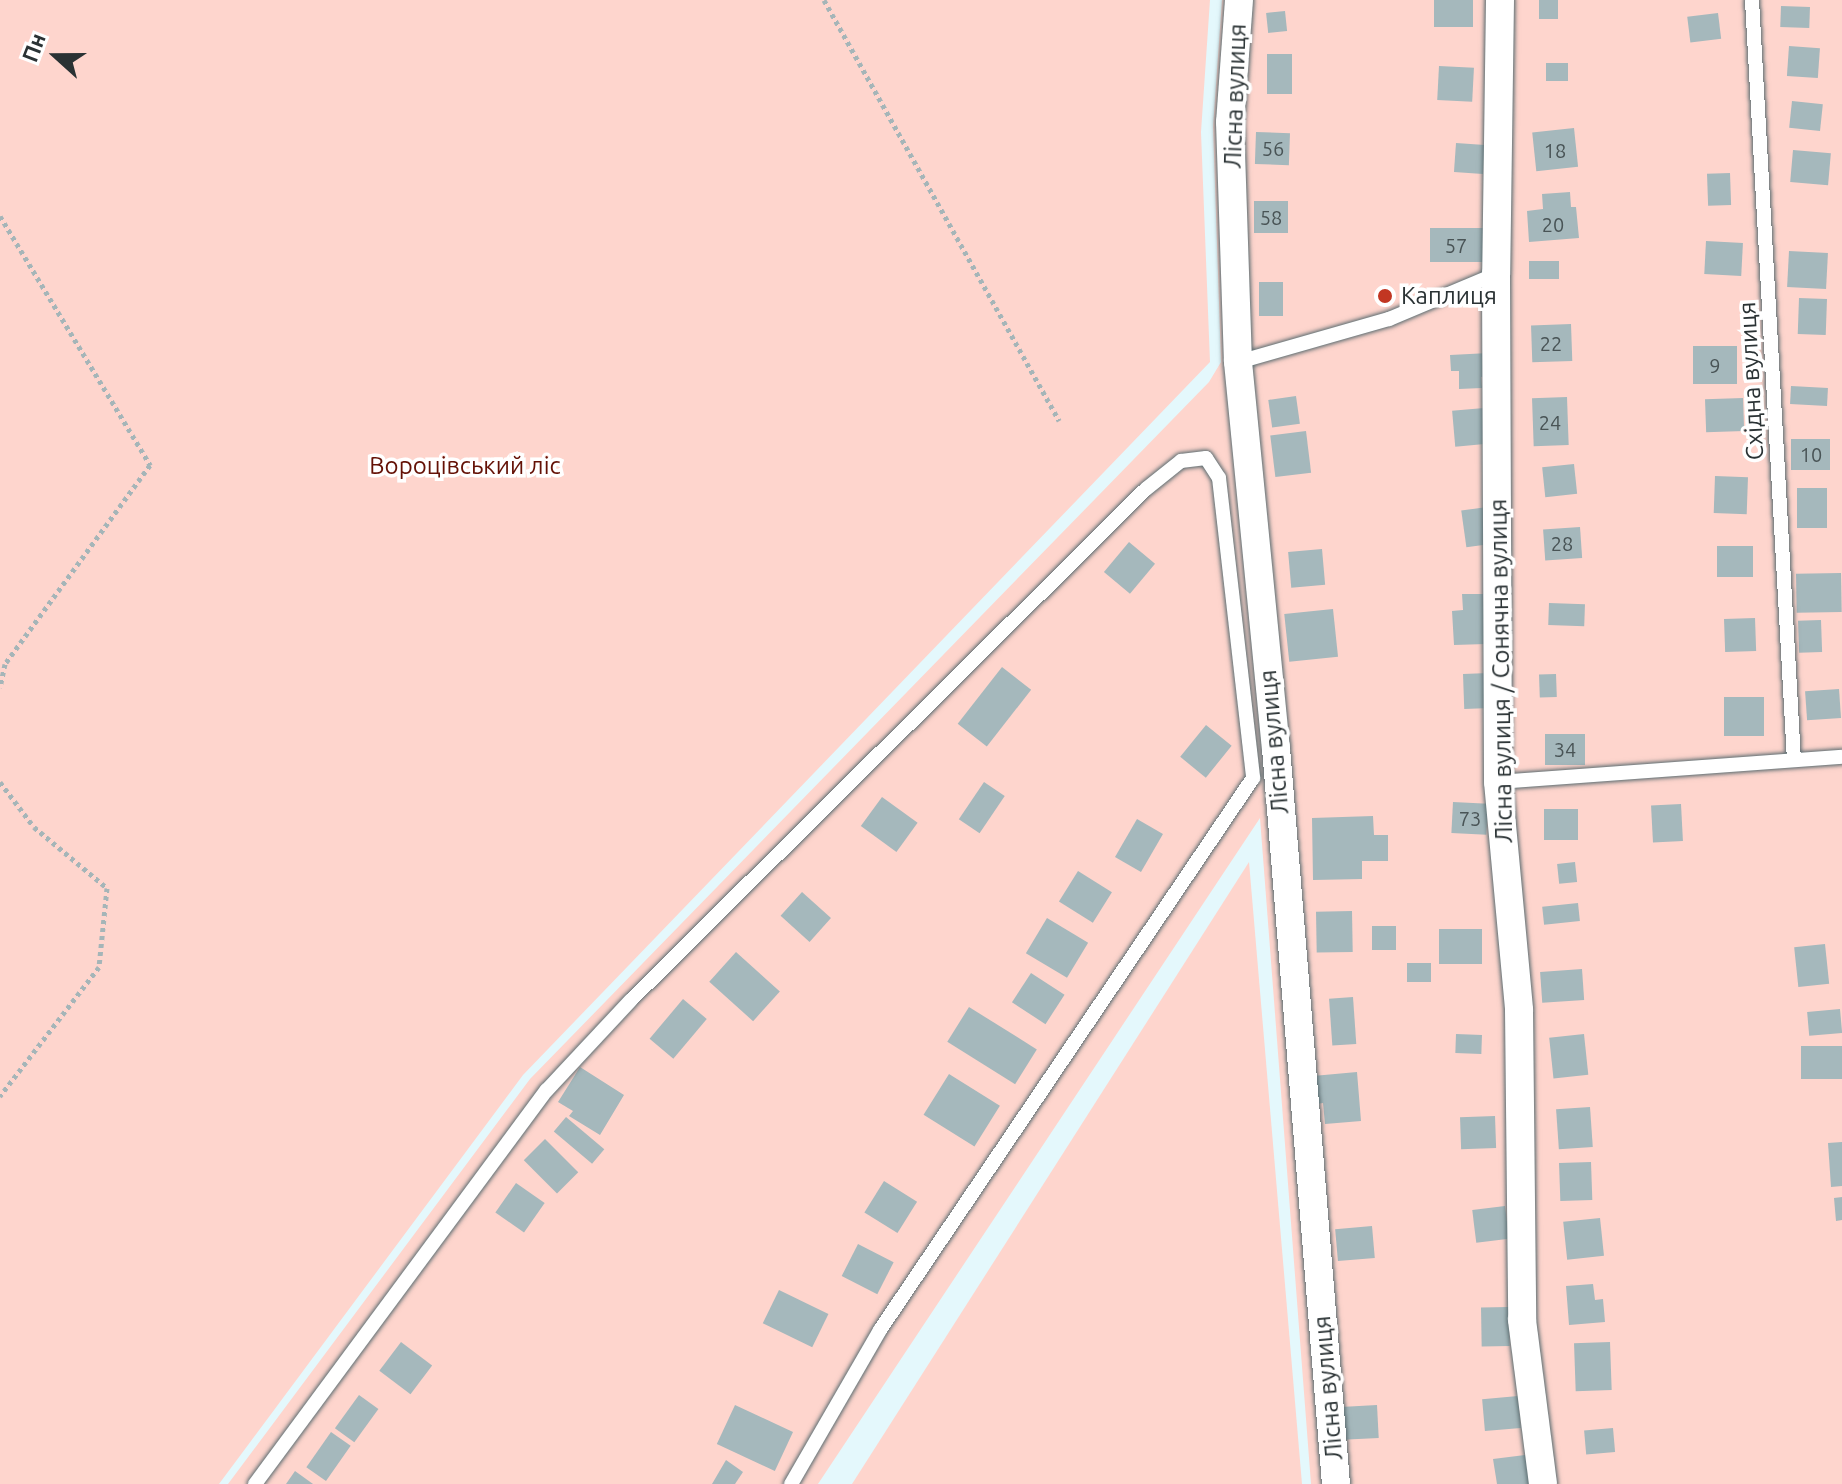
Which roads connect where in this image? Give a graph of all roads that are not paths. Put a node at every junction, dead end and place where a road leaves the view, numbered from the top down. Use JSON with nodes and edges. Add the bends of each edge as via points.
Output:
{"nodes":[{"id":1,"x":1239,"y":0,"type":"edge"},
{"id":2,"x":1500,"y":0,"type":"edge"},
{"id":3,"x":1752,"y":0,"type":"edge"},
{"id":4,"x":1496,"y":274,"type":"junction"},
{"id":5,"x":1238,"y":362,"type":"junction"},
{"id":6,"x":1842,"y":757,"type":"edge"},
{"id":7,"x":1794,"y":760,"type":"junction"},
{"id":8,"x":1498,"y":782,"type":"junction"},
{"id":9,"x":255,"y":1484,"type":"edge"},
{"id":10,"x":791,"y":1484,"type":"edge"},
{"id":11,"x":1336,"y":1484,"type":"edge"},
{"id":12,"x":1543,"y":1484,"type":"edge"}],
"edges":[{"from":1,"to":5,"type":"street","name":"Лісна вулиця","via":[[1230,122]]},
{"from":2,"to":4,"type":"street","name":"Лісна вулиця / Сонячна вулиця"},
{"from":3,"to":7,"type":"lane","name":"Східна вулиця"},
{"from":4,"to":5,"type":"lane","via":[[1389,319]]},
{"from":4,"to":8,"type":"street","name":"Лісна вулиця / Сонячна вулиця"},
{"from":5,"to":11,"type":"street","name":"Лісна вулиця","via":[[1276,748]]},
{"from":6,"to":7,"type":"lane"},
{"from":7,"to":8,"type":"lane"},
{"from":8,"to":12,"type":"street","name":"Лісна вулиця / Сонячна вулиця","via":[[1519,1010],[1522,1320]]},
{"from":9,"to":10,"type":"lane","via":[[547,1090],[630,1001],[1146,489],[1181,461],[1206,458],[1219,478],[1253,778],[880,1330]]}]}
